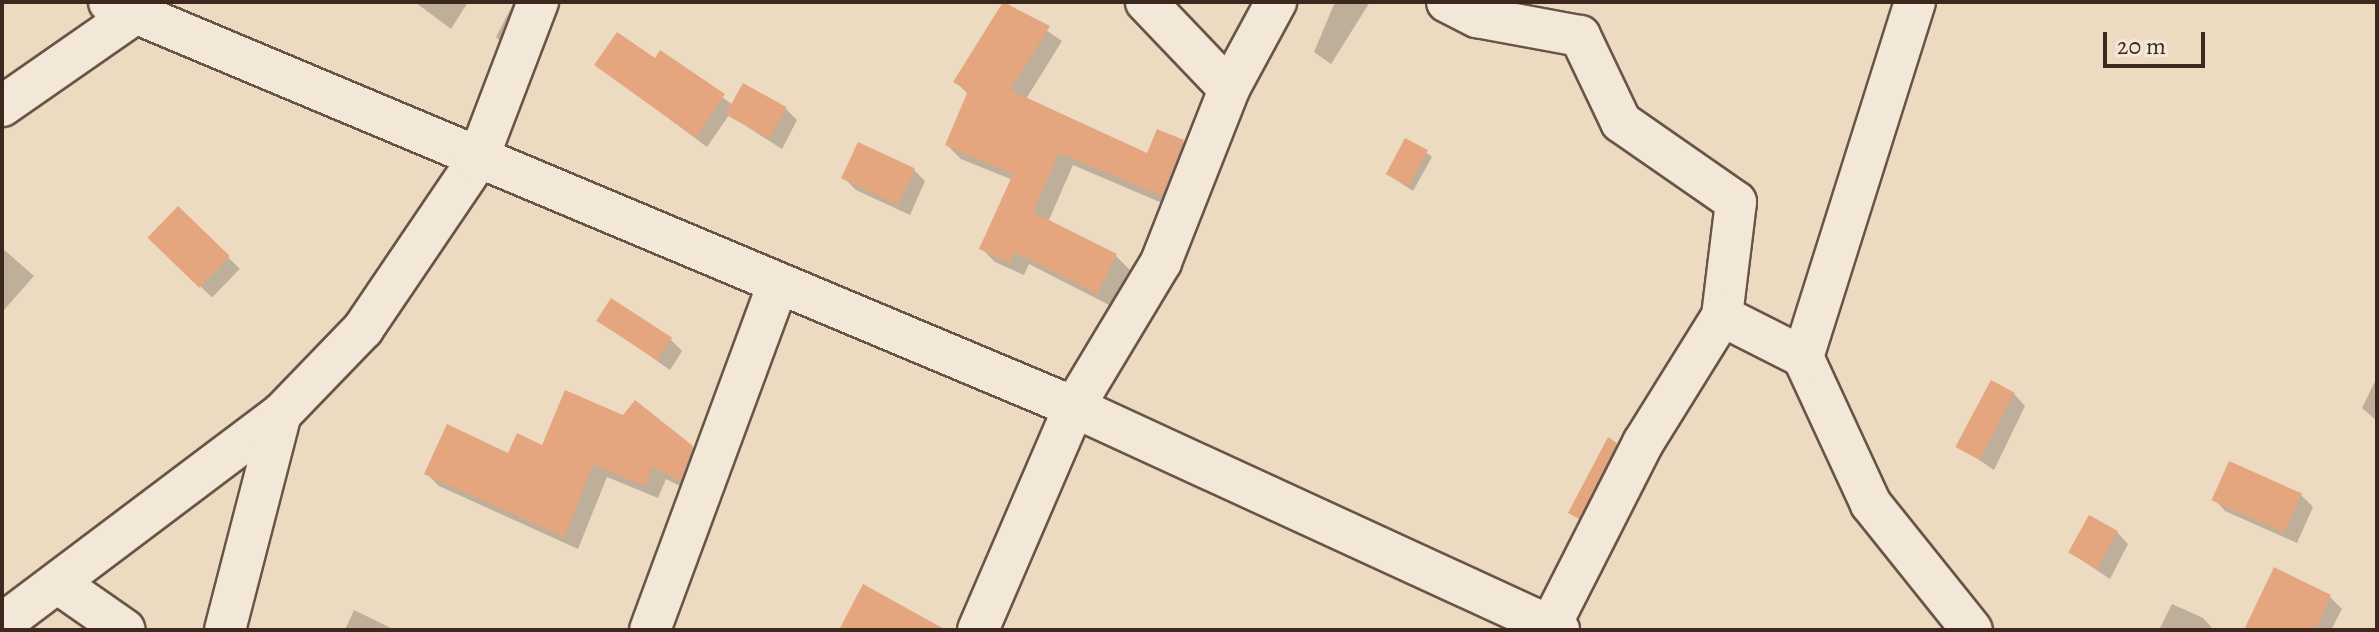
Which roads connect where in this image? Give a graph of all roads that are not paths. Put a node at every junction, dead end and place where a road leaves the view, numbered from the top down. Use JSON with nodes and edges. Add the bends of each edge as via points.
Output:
{"nodes":[{"id":1,"x":538,"y":2,"type":"edge"},
{"id":2,"x":1146,"y":2,"type":"edge"},
{"id":3,"x":1276,"y":2,"type":"edge"},
{"id":4,"x":1447,"y":2,"type":"edge"},
{"id":5,"x":1915,"y":2,"type":"edge"},
{"id":6,"x":121,"y":8,"type":"edge"},
{"id":7,"x":1229,"y":89,"type":"junction"},
{"id":8,"x":2,"y":106,"type":"edge"},
{"id":9,"x":478,"y":159,"type":"junction"},
{"id":10,"x":777,"y":286,"type":"junction"},
{"id":11,"x":1722,"y":316,"type":"junction"},
{"id":12,"x":1803,"y":357,"type":"junction"},
{"id":13,"x":1074,"y":407,"type":"junction"},
{"id":14,"x":281,"y":414,"type":"junction"},
{"id":15,"x":59,"y":584,"type":"junction"},
{"id":16,"x":2,"y":624,"type":"edge"},
{"id":17,"x":1555,"y":628,"type":"edge"},
{"id":18,"x":125,"y":630,"type":"edge"},
{"id":19,"x":225,"y":630,"type":"edge"},
{"id":20,"x":650,"y":630,"type":"edge"},
{"id":21,"x":978,"y":630,"type":"edge"},
{"id":22,"x":1972,"y":630,"type":"edge"}],
"edges":[{"from":1,"to":9,"type":"street"},
{"from":2,"to":7,"type":"street"},
{"from":3,"to":7,"type":"street"},
{"from":4,"to":11,"type":"street","via":[[1477,17],[1580,36],[1621,122],[1736,202]]},
{"from":5,"to":12,"type":"street"},
{"from":6,"to":8,"type":"street"},
{"from":6,"to":9,"type":"street"},
{"from":7,"to":13,"type":"street","via":[[1161,262]]},
{"from":9,"to":10,"type":"street"},
{"from":9,"to":14,"type":"street","via":[[363,329]]},
{"from":10,"to":13,"type":"street"},
{"from":10,"to":20,"type":"street"},
{"from":11,"to":12,"type":"street"},
{"from":11,"to":17,"type":"street","via":[[1643,443]]},
{"from":12,"to":22,"type":"street","via":[[1871,504]]},
{"from":13,"to":17,"type":"street"},
{"from":13,"to":21,"type":"street"},
{"from":14,"to":15,"type":"street"},
{"from":14,"to":19,"type":"street"},
{"from":15,"to":16,"type":"street"},
{"from":15,"to":18,"type":"street"}]}
